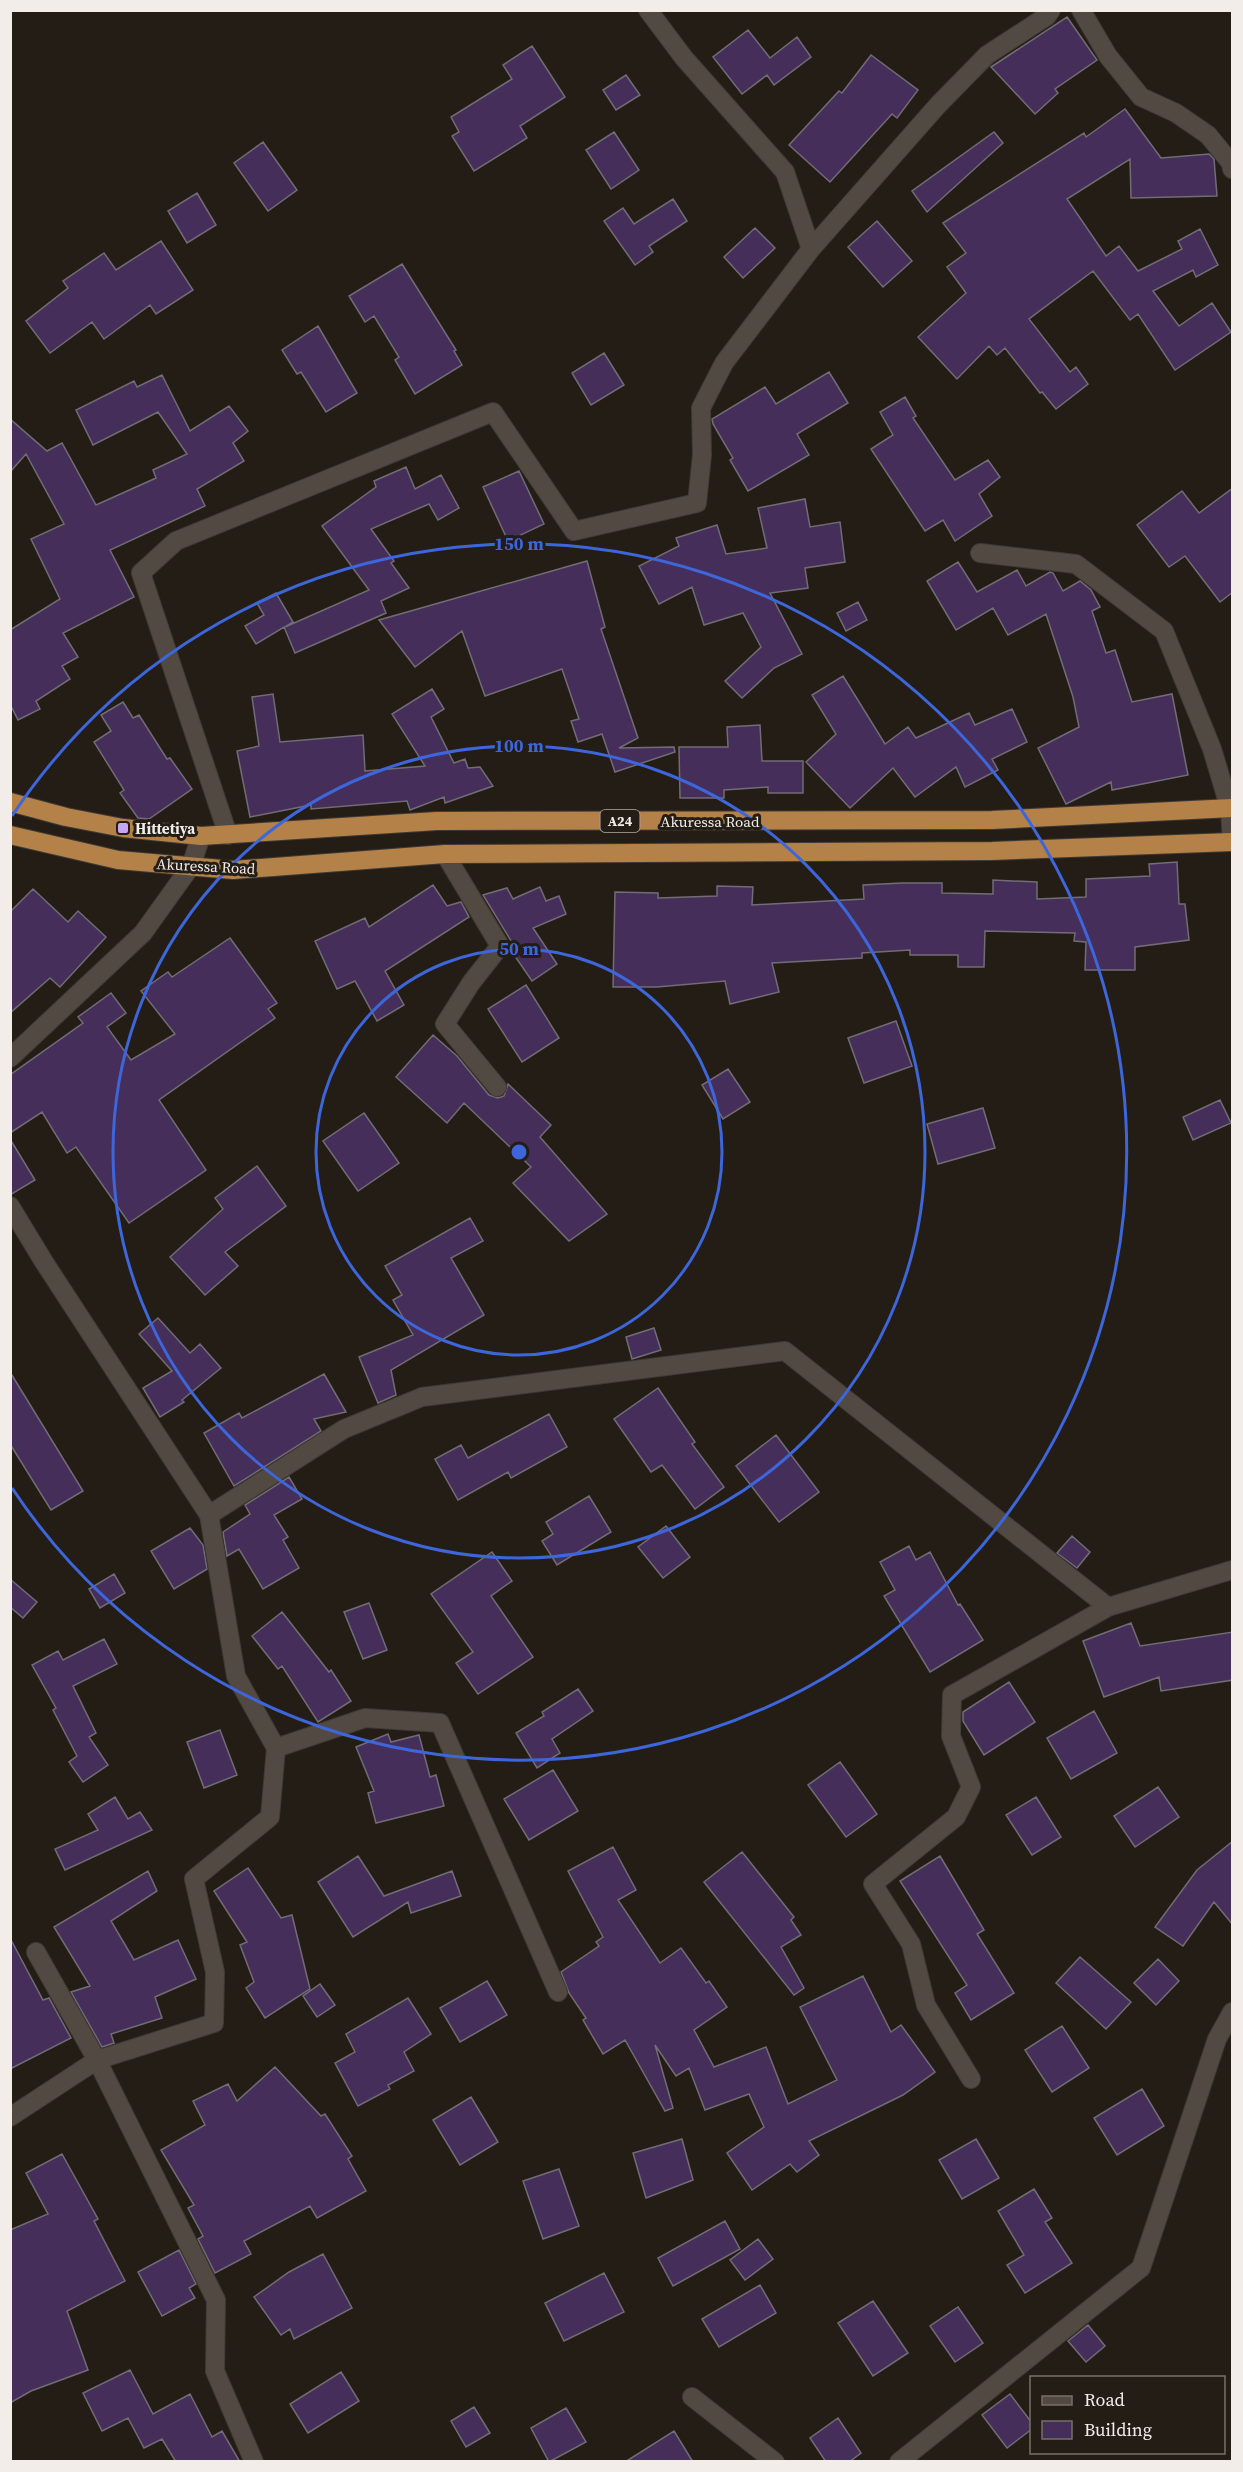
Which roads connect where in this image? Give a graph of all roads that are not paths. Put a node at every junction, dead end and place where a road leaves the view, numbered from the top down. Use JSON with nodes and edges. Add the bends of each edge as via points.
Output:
{"nodes":[{"id":1,"x":648,"y":10,"type":"edge"},
{"id":2,"x":1051,"y":10,"type":"edge"},
{"id":3,"x":1081,"y":10,"type":"edge"},
{"id":4,"x":1233,"y":169,"type":"edge"},
{"id":5,"x":811,"y":249,"type":"junction"},
{"id":6,"x":980,"y":553,"type":"dead end"},
{"id":7,"x":10,"y":802,"type":"edge"},
{"id":8,"x":1231,"y":808,"type":"edge"},
{"id":9,"x":10,"y":835,"type":"edge"},
{"id":10,"x":228,"y":835,"type":"junction"},
{"id":11,"x":201,"y":836,"type":"junction"},
{"id":12,"x":1232,"y":842,"type":"edge"},
{"id":13,"x":445,"y":855,"type":"junction"},
{"id":14,"x":190,"y":866,"type":"junction"},
{"id":15,"x":10,"y":1058,"type":"edge"},
{"id":16,"x":497,"y":1087,"type":"dead end"},
{"id":17,"x":10,"y":1206,"type":"edge"},
{"id":18,"x":209,"y":1515,"type":"junction"},
{"id":19,"x":1233,"y":1570,"type":"edge"},
{"id":20,"x":1108,"y":1607,"type":"junction"},
{"id":21,"x":276,"y":1748,"type":"junction"},
{"id":22,"x":36,"y":1952,"type":"dead end"},
{"id":23,"x":558,"y":1992,"type":"dead end"},
{"id":24,"x":1233,"y":2012,"type":"edge"},
{"id":25,"x":97,"y":2060,"type":"junction"},
{"id":26,"x":971,"y":2079,"type":"dead end"},
{"id":27,"x":10,"y":2117,"type":"edge"},
{"id":28,"x":692,"y":2397,"type":"dead end"},
{"id":29,"x":254,"y":2462,"type":"edge"},
{"id":30,"x":775,"y":2462,"type":"edge"},
{"id":31,"x":899,"y":2462,"type":"edge"}],
"edges":[{"from":1,"to":5,"type":"street","via":[[684,58],[785,172]]},
{"from":2,"to":5,"type":"street","via":[[987,55]]},
{"from":3,"to":4,"type":"street","via":[[1108,56],[1141,97],[1176,112],[1208,135]]},
{"from":5,"to":10,"type":"street","via":[[724,363],[701,408],[697,504],[574,531],[493,412],[176,541],[141,573]]},
{"from":6,"to":8,"type":"street","via":[[1076,564],[1164,631],[1212,749]]},
{"from":7,"to":11,"type":"highway","name":"Akuressa Road","number":"A24","via":[[123,828]]},
{"from":8,"to":10,"type":"highway","name":"Akuressa Road","number":"A24","via":[[992,820],[437,822]]},
{"from":8,"to":12,"type":"street"},
{"from":9,"to":14,"type":"highway","name":"Akuressa Road","number":"A24","via":[[118,860]]},
{"from":10,"to":11,"type":"highway","name":"Akuressa Road","number":"A24"},
{"from":11,"to":14,"type":"street"},
{"from":12,"to":13,"type":"highway","name":"Akuressa Road","number":"A24","via":[[992,851]]},
{"from":13,"to":14,"type":"highway","name":"Akuressa Road","number":"A24","via":[[283,868],[233,870]]},
{"from":13,"to":16,"type":"street","via":[[500,946],[445,1024]]},
{"from":14,"to":15,"type":"street","via":[[143,933]]},
{"from":17,"to":18,"type":"street"},
{"from":18,"to":20,"type":"street","via":[[344,1429],[422,1397],[785,1351]]},
{"from":18,"to":21,"type":"street","via":[[236,1676]]},
{"from":19,"to":20,"type":"street"},
{"from":20,"to":26,"type":"street","via":[[952,1695],[951,1736],[971,1787],[957,1817],[873,1884],[911,1944],[926,2005]]},
{"from":21,"to":23,"type":"street","via":[[365,1718],[440,1723]]},
{"from":21,"to":25,"type":"street","via":[[270,1817],[194,1879],[215,1972],[214,2023]]},
{"from":22,"to":25,"type":"street"},
{"from":24,"to":31,"type":"street","via":[[1217,2038],[1141,2268]]},
{"from":25,"to":27,"type":"street"},
{"from":25,"to":29,"type":"street","via":[[216,2300],[215,2371]]},
{"from":28,"to":30,"type":"street"}]}
